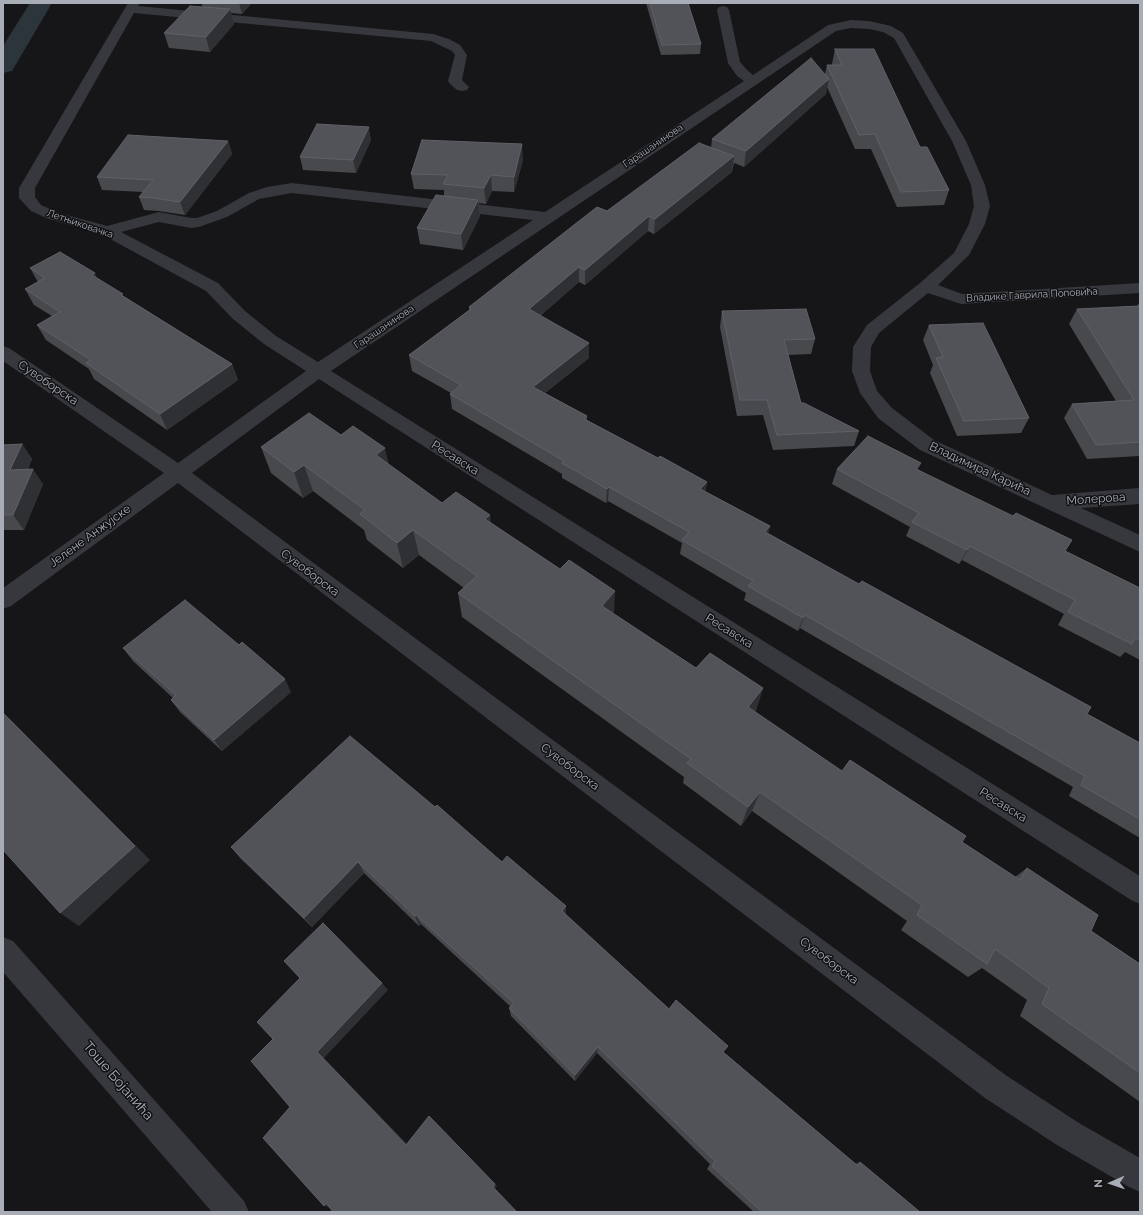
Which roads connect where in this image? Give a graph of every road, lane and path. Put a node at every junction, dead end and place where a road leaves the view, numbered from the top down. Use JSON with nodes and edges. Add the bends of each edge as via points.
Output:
{"nodes":[{"id":1,"x":132,"y":6,"type":"edge"},
{"id":2,"x":723,"y":10,"type":"dead end"},
{"id":3,"x":752,"y":80,"type":"junction"},
{"id":4,"x":462,"y":87,"type":"dead end"},
{"id":5,"x":548,"y":217,"type":"junction"},
{"id":6,"x":107,"y":231,"type":"junction"},
{"id":7,"x":926,"y":287,"type":"junction"},
{"id":8,"x":1140,"y":288,"type":"edge"},
{"id":9,"x":3,"y":352,"type":"edge"},
{"id":10,"x":318,"y":371,"type":"junction"},
{"id":11,"x":178,"y":473,"type":"junction"},
{"id":12,"x":1140,"y":496,"type":"edge"},
{"id":13,"x":1052,"y":503,"type":"junction"},
{"id":14,"x":1140,"y":544,"type":"edge"},
{"id":15,"x":3,"y":600,"type":"edge"},
{"id":16,"x":1140,"y":891,"type":"edge"},
{"id":17,"x":3,"y":951,"type":"edge"},
{"id":18,"x":1140,"y":1176,"type":"edge"},
{"id":19,"x":233,"y":1212,"type":"edge"}],
"edges":[{"from":1,"to":4,"type":"street","via":[[433,38],[456,48],[461,55],[455,81]]},
{"from":1,"to":6,"type":"street","name":"Летњиковачка","via":[[27,188],[27,198],[36,208],[54,216]]},
{"from":2,"to":3,"type":"street","via":[[734,63]]},
{"from":3,"to":5,"type":"street","name":"Гарашанинова"},
{"from":3,"to":7,"type":"street","name":"Гарашанинова","via":[[832,28],[851,24],[869,25],[887,29],[898,36],[959,141],[978,185],[982,206],[977,224],[962,255]]},
{"from":5,"to":6,"type":"street","via":[[292,188],[254,196],[222,214],[200,222],[191,223],[160,217]]},
{"from":5,"to":10,"type":"street","name":"Гарашанинова"},
{"from":6,"to":10,"type":"street","name":"Летњиковачка","via":[[212,287],[239,315],[270,340]]},
{"from":7,"to":8,"type":"street","name":"Владике Гаврила Поповића","via":[[961,299]]},
{"from":7,"to":13,"type":"street","name":"Владимира Карића","via":[[873,329],[862,347],[861,371],[869,393],[885,413],[927,445]]},
{"from":9,"to":11,"type":"street","name":"Сувоборска"},
{"from":10,"to":11,"type":"street","name":"Гарашанинова"},
{"from":10,"to":16,"type":"street","name":"Ресавска"},
{"from":11,"to":15,"type":"street","name":"Јелене Анжујске"},
{"from":11,"to":18,"type":"street","name":"Сувоборска","via":[[996,1087],[1068,1134]]},
{"from":12,"to":13,"type":"street","name":"Молерова"},
{"from":13,"to":14,"type":"street","name":"Владимира Карића"},
{"from":17,"to":19,"type":"street","name":"Тоше Бојанића"}]}
